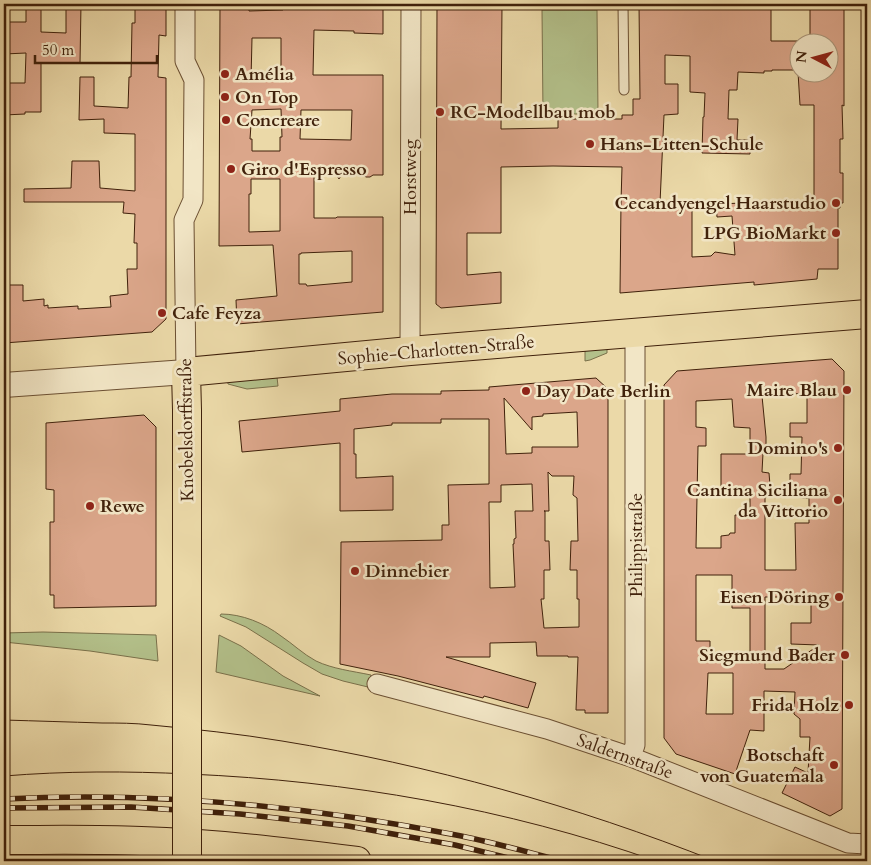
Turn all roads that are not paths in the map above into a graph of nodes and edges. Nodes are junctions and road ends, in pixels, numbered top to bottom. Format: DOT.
graph roads {
  1 [pos="185,4"];
  2 [pos="411,4"];
  3 [pos="623,4"];
  4 [pos="624,90"];
  5 [pos="867,314"];
  6 [pos="635,334"];
  7 [pos="410,351"];
  8 [pos="186,372"];
  9 [pos="4,385"];
  10 [pos="377,684"];
  11 [pos="631,756"];
  12 [pos="4,840"];
  13 [pos="867,844"];
  14 [pos="4,852"];
  15 [pos="187,861"];
  16 [pos="230,861"];
  17 [pos="356,861"];
  1 -- 8 [label="street, Knobelsdorffstraße"];
  2 -- 7 [label="street, Horstweg"];
  3 -- 4 [label="lane"];
  5 -- 6 [label="main road, Sophie-Charlotten-Straße"];
  6 -- 7 [label="main road, Sophie-Charlotten-Straße"];
  6 -- 11 [label="street, Philippistraße"];
  7 -- 8 [label="main road, Sophie-Charlotten-Straße"];
  8 -- 9 [label="street, Sophie-Charlotten-Straße"];
  8 -- 15 [label="main road, Knobelsdorffstraße, bridge"];
  10 -- 11 [label="street, Saldernstraße"];
  11 -- 13 [label="street, Saldernstraße"];
  12 -- 17 [label="main road"];
  14 -- 16 [label="main road"];
}
